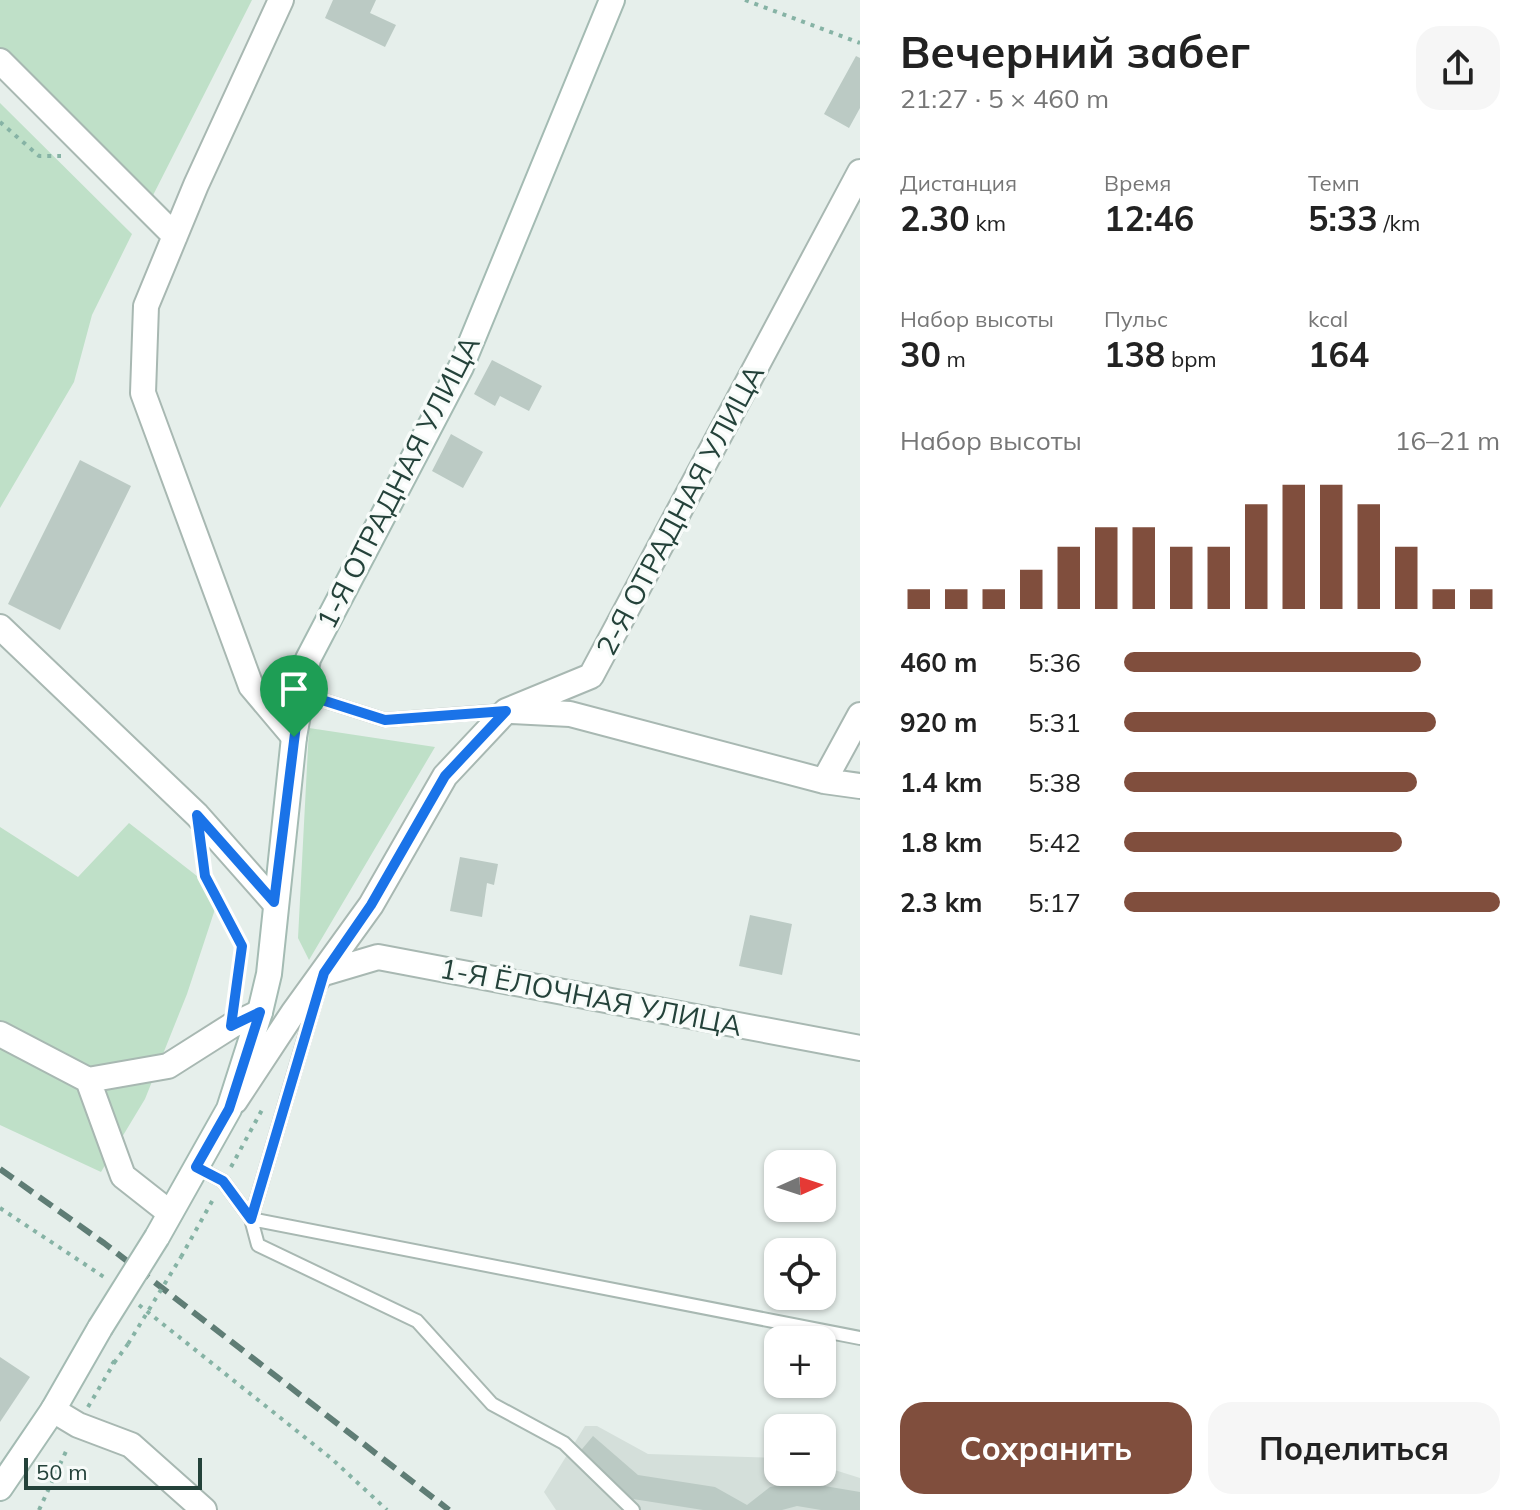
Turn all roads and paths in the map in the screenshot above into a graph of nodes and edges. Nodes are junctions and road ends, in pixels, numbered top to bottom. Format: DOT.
graph roads {
  1 [pos="281,0"];
  2 [pos="612,0"];
  3 [pos="745,0"];
  4 [pos="860,43"];
  5 [pos="0,61"];
  6 [pos="0,122"];
  7 [pos="96,157"];
  8 [pos="860,172"];
  9 [pos="175,236"];
  10 [pos="0,627"];
  11 [pos="300,693"];
  12 [pos="506,711"];
  13 [pos="860,715"];
  14 [pos="294,737"];
  15 [pos="824,781"];
  16 [pos="860,786"];
  17 [pos="197,815"];
  18 [pos="274,902"];
  19 [pos="324,973"];
  20 [pos="260,1012"];
  21 [pos="231,1026"];
  22 [pos="0,1034"];
  23 [pos="860,1048"];
  24 [pos="88,1080"];
  25 [pos="269,1097"];
  26 [pos="229,1109"];
  27 [pos="196,1167"];
  28 [pos="223,1181"];
  29 [pos="0,1208"];
  30 [pos="170,1213"];
  31 [pos="251,1219"];
  32 [pos="105,1278"];
  33 [pos="129,1297"];
  34 [pos="860,1338"];
  35 [pos="114,1363"];
  36 [pos="53,1410"];
  37 [pos="78,1425"];
  38 [pos="0,1488"];
  39 [pos="39,1510"];
  40 [pos="204,1510"];
  41 [pos="387,1510"];
  42 [pos="633,1510"];
  1 -- 9 [label="street"];
  2 -- 11 [label="street, 1-Я ОТРАДНАЯ УЛИЦА"];
  3 -- 4 [label="path"];
  5 -- 7 [label="street"];
  6 -- 7 [label="path"];
  7 -- 9 [label="street"];
  8 -- 12 [label="street, 2-Я ОТРАДНАЯ УЛИЦА"];
  9 -- 14 [label="street"];
  10 -- 17 [label="street"];
  11 -- 12 [label="lane"];
  11 -- 14 [label="street, 1-Я ОТРАДНАЯ УЛИЦА"];
  12 -- 15 [label="street"];
  12 -- 19 [label="street, 2-Я ОТРАДНАЯ УЛИЦА"];
  13 -- 15 [label="street"];
  14 -- 18 [label="street, 1-Я ОТРАДНАЯ УЛИЦА"];
  15 -- 16 [label="street"];
  17 -- 18 [label="street"];
  17 -- 21 [label="path"];
  18 -- 20 [label="street, 1-Я ОТРАДНАЯ УЛИЦА"];
  19 -- 23 [label="street, 1-Я ЁЛОЧНАЯ УЛИЦА"];
  19 -- 26 [label="street, 2-Я ОТРАДНАЯ УЛИЦА"];
  19 -- 31 [label="lane"];
  20 -- 21 [label="street"];
  20 -- 26 [label="street, 1-Я ОТРАДНАЯ УЛИЦА"];
  21 -- 24 [label="street"];
  22 -- 24 [label="street"];
  24 -- 30 [label="street"];
  25 -- 28 [label="path"];
  26 -- 27 [label="street, 1-Я ОТРАДНАЯ УЛИЦА"];
  27 -- 28 [label="lane"];
  27 -- 30 [label="street, 1-Я ОТРАДНАЯ УЛИЦА"];
  28 -- 31 [label="lane"];
  28 -- 35 [label="path, bridge"];
  29 -- 32 [label="path"];
  30 -- 36 [label="street, 1-Я ОТРАДНАЯ УЛИЦА, bridge"];
  31 -- 34 [label="lane"];
  31 -- 42 [label="lane"];
  33 -- 41 [label="path"];
  36 -- 37 [label="street"];
  36 -- 38 [label="street, 1-Я ОТРАДНАЯ УЛИЦА"];
  37 -- 39 [label="path"];
  37 -- 40 [label="street"];
}
